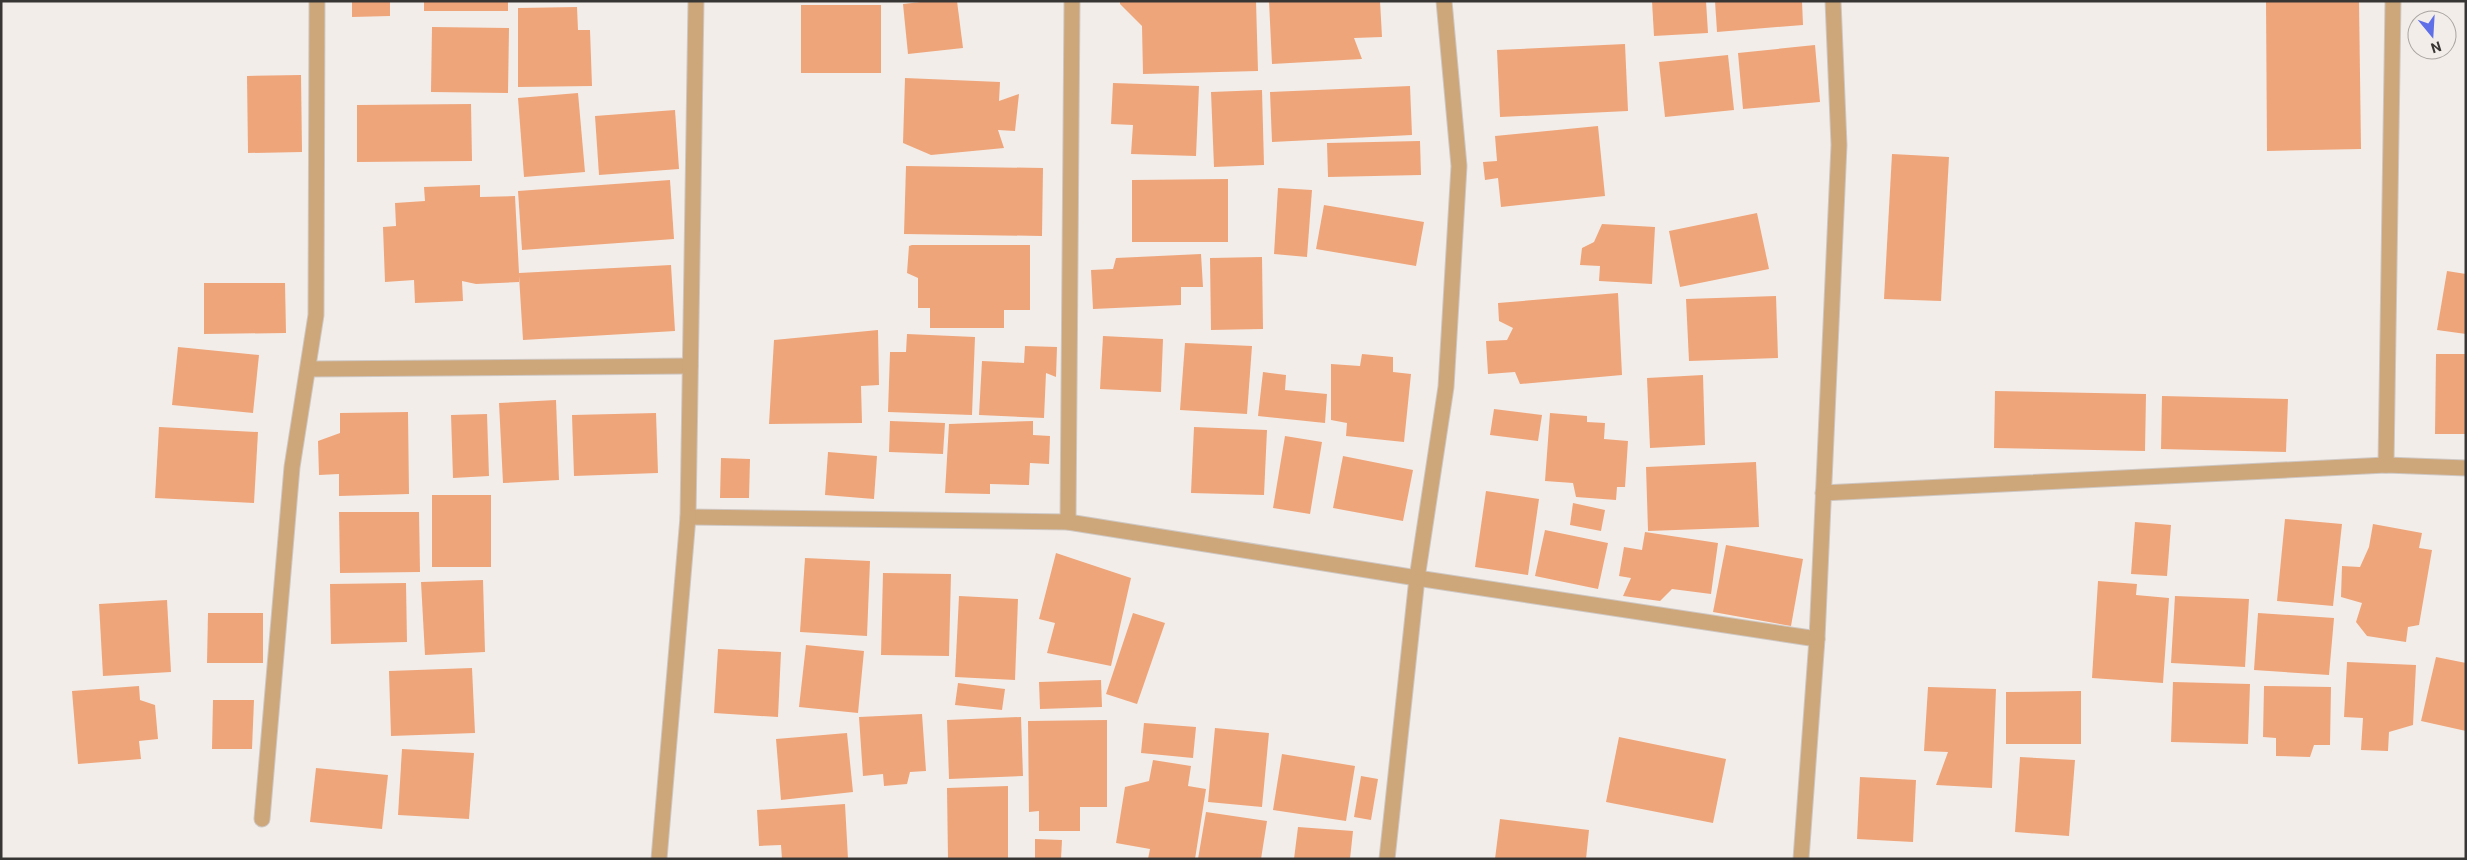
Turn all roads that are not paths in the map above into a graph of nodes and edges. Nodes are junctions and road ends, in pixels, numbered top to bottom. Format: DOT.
graph roads {
  1 [pos="317,1"];
  2 [pos="696,1"];
  3 [pos="1072,1"];
  4 [pos="1444,1"];
  5 [pos="1833,1"];
  6 [pos="2393,1"];
  7 [pos="690,366"];
  8 [pos="308,369"];
  9 [pos="2386,465"];
  10 [pos="2466,468"];
  11 [pos="1824,492"];
  12 [pos="688,517"];
  13 [pos="1068,522"];
  14 [pos="1417,578"];
  15 [pos="1817,639"];
  16 [pos="262,818"];
  17 [pos="659,859"];
  18 [pos="1387,859"];
  19 [pos="1801,859"];
  1 -- 8 [label="street"];
  2 -- 7 [label="street"];
  3 -- 13 [label="street"];
  4 -- 14 [label="street"];
  5 -- 11 [label="street"];
  6 -- 9 [label="street"];
  7 -- 8 [label="street"];
  7 -- 12 [label="street"];
  8 -- 16 [label="street"];
  9 -- 10 [label="street"];
  9 -- 11 [label="street"];
  11 -- 15 [label="street"];
  12 -- 13 [label="street"];
  12 -- 17 [label="street"];
  13 -- 14 [label="street"];
  14 -- 15 [label="street"];
  14 -- 18 [label="street"];
  15 -- 19 [label="street"];
}
